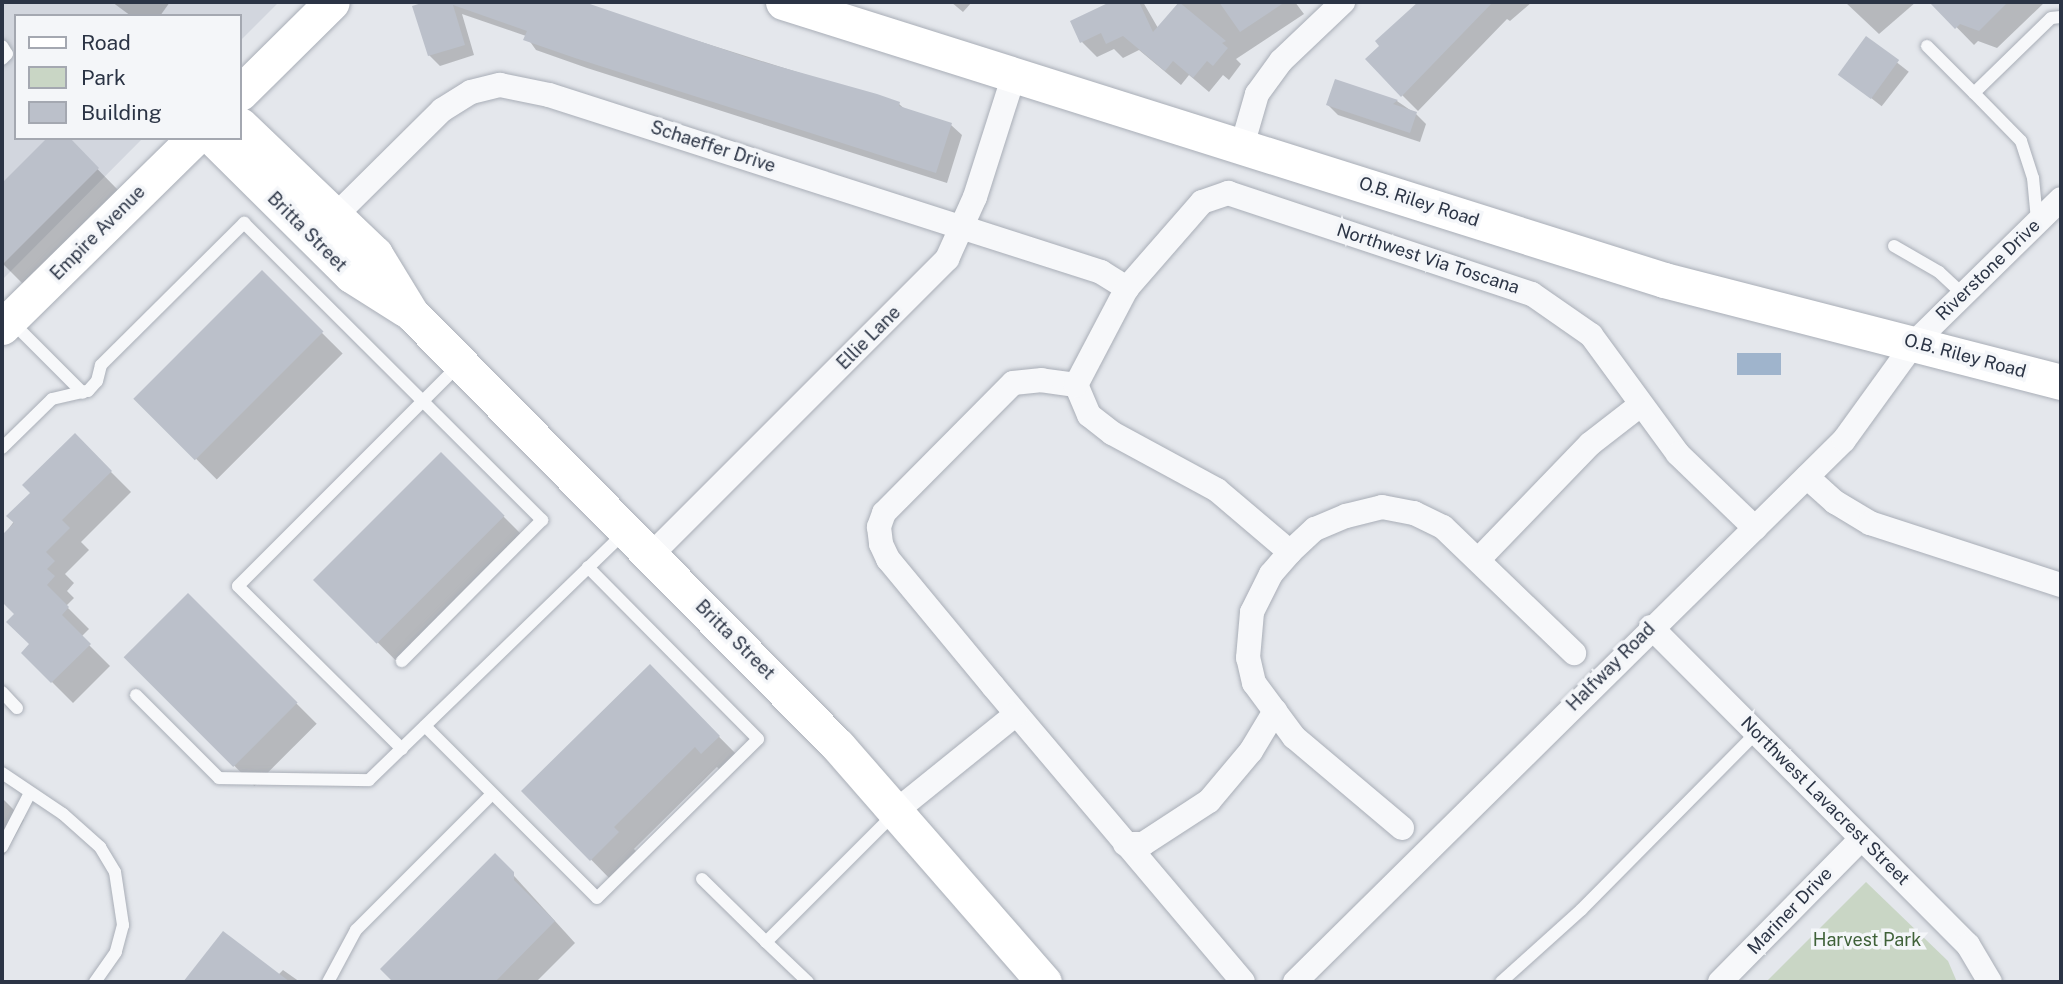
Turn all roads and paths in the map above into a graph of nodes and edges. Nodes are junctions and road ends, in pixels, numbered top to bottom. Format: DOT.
graph roads {
  1 [pos="332,2"];
  2 [pos="783,2"];
  3 [pos="1341,2"];
  4 [pos="2061,17"];
  5 [pos="2,46"];
  6 [pos="1927,46"];
  7 [pos="2,59"];
  8 [pos="1014,75"];
  9 [pos="242,91"];
  10 [pos="1975,93"];
  11 [pos="242,127"];
  12 [pos="192,140"];
  13 [pos="215,140"];
  14 [pos="1242,146"];
  15 [pos="2061,199"];
  16 [pos="334,217"];
  17 [pos="2037,222"];
  18 [pos="961,227"];
  19 [pos="1894,246"];
  20 [pos="1127,288"];
  21 [pos="1963,294"];
  22 [pos="411,313"];
  23 [pos="6,323"];
  24 [pos="1915,342"];
  25 [pos="461,364"];
  26 [pos="2061,382"];
  27 [pos="1076,385"];
  28 [pos="83,393"];
  29 [pos="423,401"];
  30 [pos="1639,406"];
  31 [pos="2,448"];
  32 [pos="1807,477"];
  33 [pos="1755,528"];
  34 [pos="626,530"];
  35 [pos="1290,552"];
  36 [pos="651,555"];
  37 [pos="1479,559"];
  38 [pos="588,567"];
  39 [pos="2061,585"];
  40 [pos="1651,627"];
  41 [pos="1574,653"];
  42 [pos="402,661"];
  43 [pos="2,692"];
  44 [pos="136,695"];
  45 [pos="17,708"];
  46 [pos="1275,711"];
  47 [pos="1016,714"];
  48 [pos="425,726"];
  49 [pos="1757,732"];
  50 [pos="402,749"];
  51 [pos="2,773"];
  52 [pos="30,793"];
  53 [pos="492,794"];
  54 [pos="896,811"];
  55 [pos="1402,828"];
  56 [pos="1861,839"];
  57 [pos="1125,844"];
  58 [pos="2,847"];
  59 [pos="702,879"];
  60 [pos="766,942"];
  61 [pos="95,982"];
  62 [pos="328,982"];
  63 [pos="808,982"];
  64 [pos="1044,982"];
  65 [pos="1243,982"];
  66 [pos="1295,982"];
  67 [pos="1501,982"];
  68 [pos="1720,982"];
  69 [pos="1990,982"];
  1 -- 9 [label="street"];
  2 -- 8 [label="street, O.B. Riley Road"];
  3 -- 14 [label="street"];
  4 -- 10 [label="lane"];
  5 -- 7 [label="lane"];
  6 -- 10 [label="lane"];
  8 -- 14 [label="street, O.B. Riley Road"];
  8 -- 18 [label="street, Ellie Lane"];
  10 -- 17 [label="lane"];
  11 -- 16 [label="street, Britta Street"];
  12 -- 23 [label="street, Empire Avenue"];
  13 -- 22 [label="street, Britta Street"];
  14 -- 24 [label="street, O.B. Riley Road"];
  15 -- 17 [label="street, Riverstone Drive"];
  16 -- 18 [label="street, Schaeffer Drive"];
  16 -- 22 [label="street, Britta Street"];
  17 -- 21 [label="street, Riverstone Drive"];
  18 -- 20 [label="street, Schaeffer Drive"];
  18 -- 36 [label="street, Ellie Lane"];
  19 -- 21 [label="lane"];
  20 -- 27 [label="street, Northwest Via Toscana"];
  20 -- 30 [label="street, Northwest Via Toscana"];
  21 -- 24 [label="street, Riverstone Drive"];
  22 -- 25 [label="street, Britta Street"];
  23 -- 28 [label="lane"];
  24 -- 26 [label="street, O.B. Riley Road"];
  24 -- 32 [label="street, Halfway Road"];
  25 -- 29 [label="lane"];
  25 -- 34 [label="street, Britta Street"];
  27 -- 35 [label="street"];
  27 -- 47 [label="street"];
  28 -- 29 [label="lane"];
  28 -- 31 [label="lane"];
  29 -- 42 [label="lane"];
  29 -- 50 [label="lane"];
  30 -- 33 [label="street, Northwest Via Toscana"];
  30 -- 37 [label="street"];
  32 -- 33 [label="street, Halfway Road"];
  32 -- 39 [label="street"];
  33 -- 40 [label="street, Halfway Road"];
  34 -- 36 [label="street, Britta Street"];
  34 -- 38 [label="lane"];
  35 -- 37 [label="street"];
  35 -- 46 [label="street"];
  36 -- 54 [label="street, Britta Street"];
  37 -- 41 [label="street"];
  38 -- 48 [label="lane"];
  38 -- 53 [label="lane"];
  40 -- 49 [label="street, Northwest Lavacrest Street"];
  40 -- 66 [label="street, Halfway Road"];
  43 -- 45 [label="lane"];
  44 -- 50 [label="lane"];
  46 -- 55 [label="street"];
  46 -- 57 [label="street"];
  47 -- 54 [label="street"];
  47 -- 57 [label="street"];
  48 -- 50 [label="lane"];
  48 -- 53 [label="lane"];
  49 -- 56 [label="street, Northwest Lavacrest Street"];
  49 -- 67 [label="lane"];
  51 -- 52 [label="lane"];
  52 -- 58 [label="lane"];
  52 -- 61 [label="lane"];
  53 -- 62 [label="lane"];
  54 -- 60 [label="lane"];
  54 -- 64 [label="street, Britta Street"];
  56 -- 68 [label="street, Mariner Drive"];
  56 -- 69 [label="street, Northwest Lavacrest Street"];
  57 -- 65 [label="street"];
  59 -- 60 [label="lane"];
  60 -- 63 [label="lane"];
}
